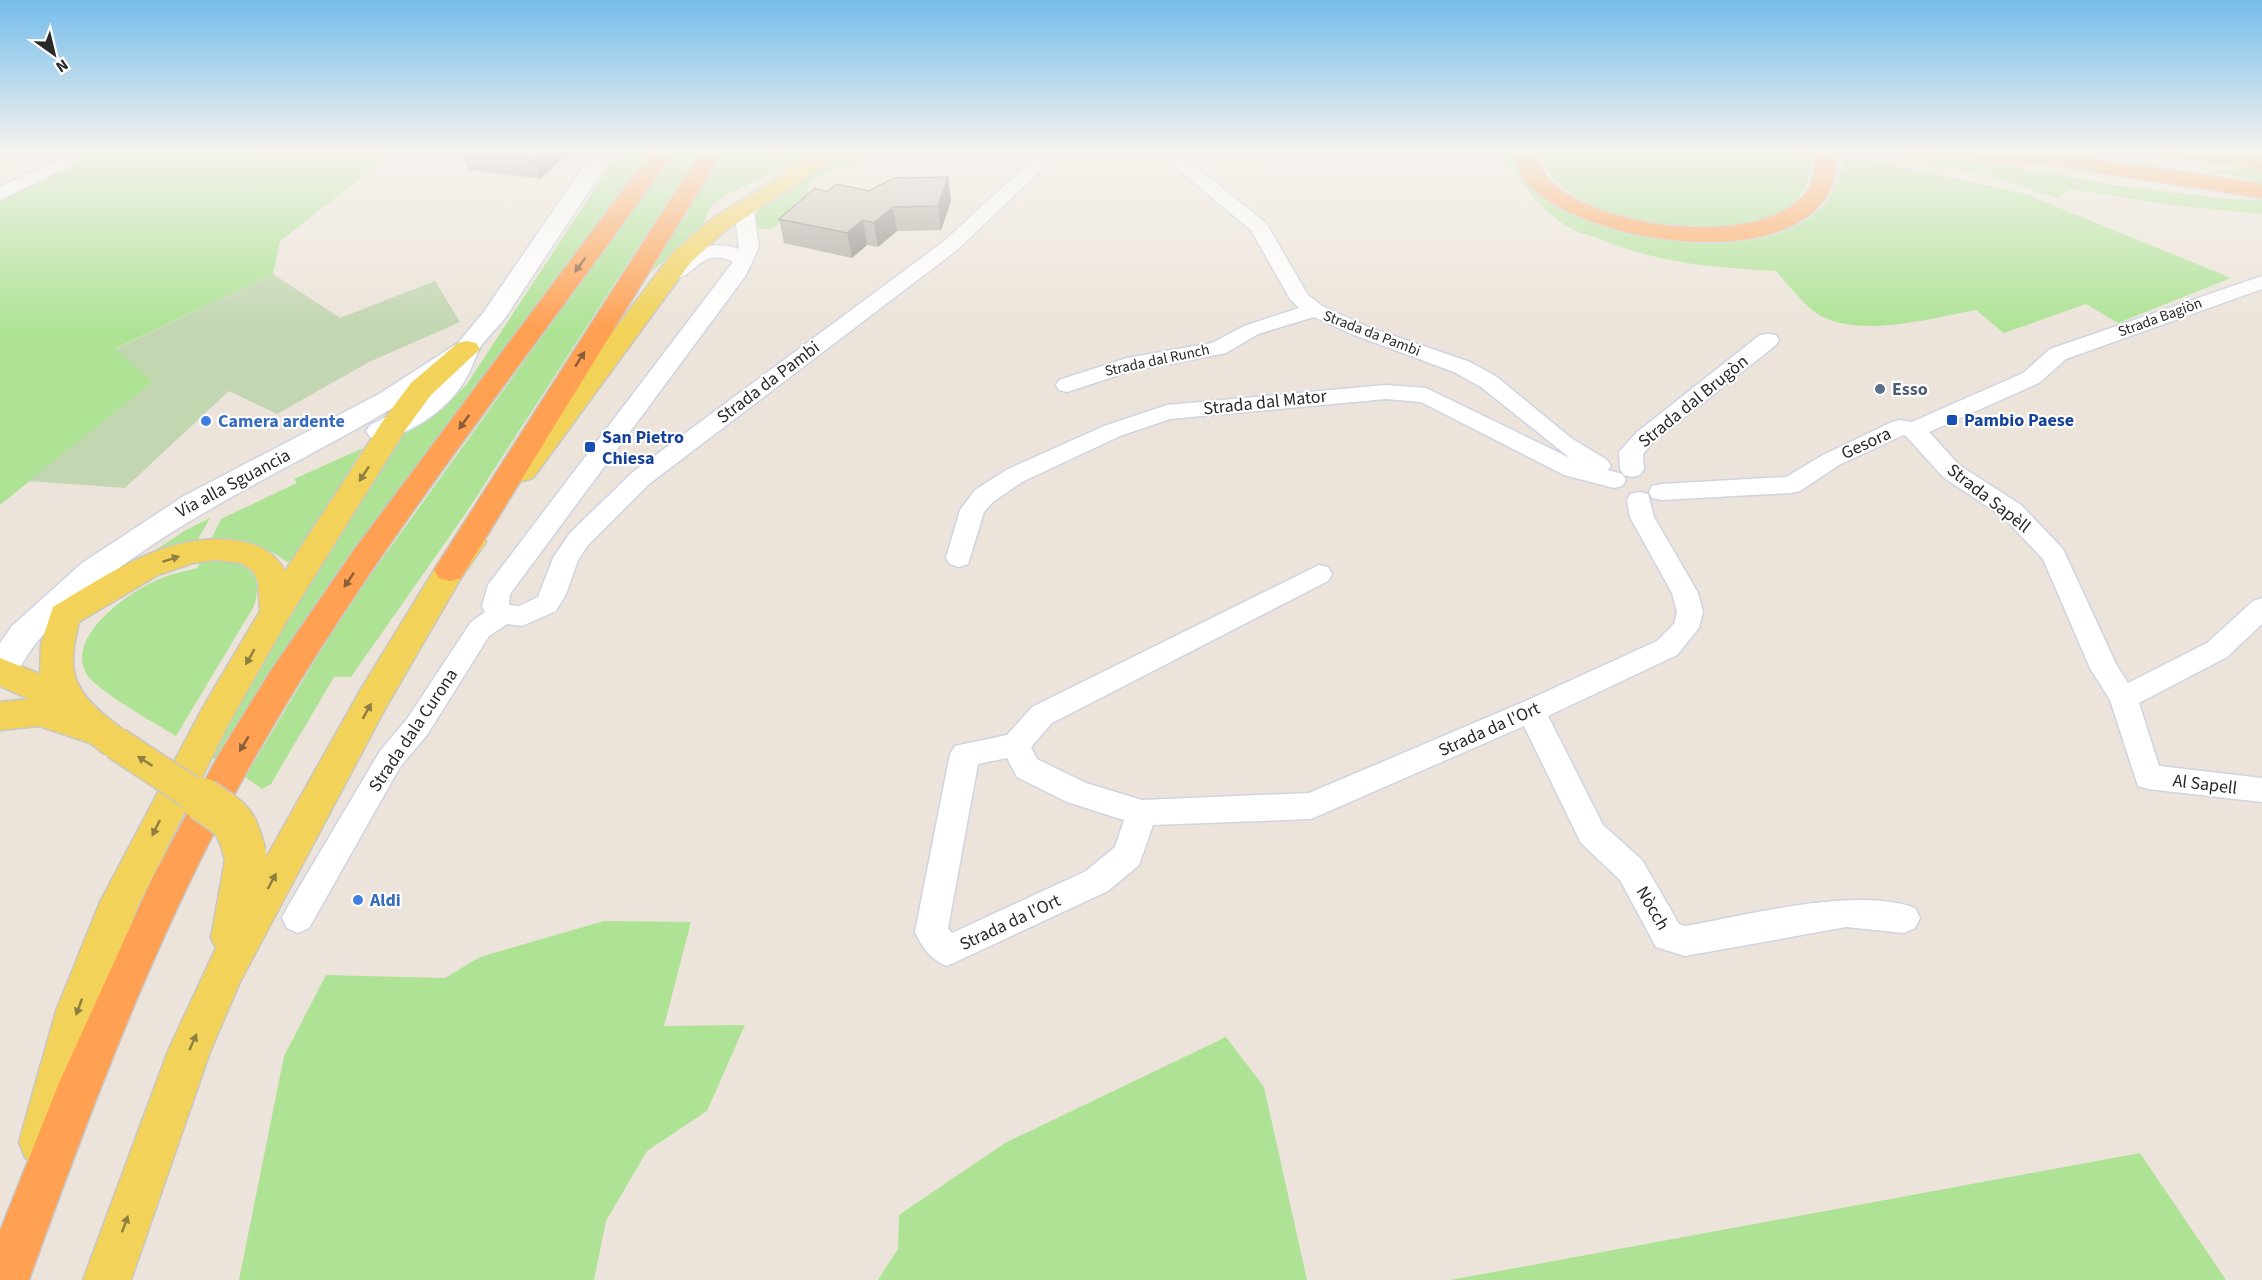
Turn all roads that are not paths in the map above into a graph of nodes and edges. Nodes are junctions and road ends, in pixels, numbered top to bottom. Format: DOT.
graph roads {
  1 [pos="564,210"];
  2 [pos="620,210"];
  3 [pos="676,210"];
  4 [pos="718,210"];
  5 [pos="740,210"];
  6 [pos="747,210"];
  7 [pos="986,210"];
  8 [pos="1238,210"];
  9 [pos="1585,210"];
  10 [pos="1801,210"];
  11 [pos="718,225"];
  12 [pos="740,262"];
  13 [pos="662,282"];
  14 [pos="2262,282"];
  15 [pos="1315,310"];
  16 [pos="1768,340"];
  17 [pos="467,350"];
  18 [pos="2058,354"];
  19 [pos="1067,385"];
  20 [pos="396,424"];
  21 [pos="1914,430"];
  22 [pos="1621,475"];
  23 [pos="1650,496"];
  24 [pos="959,558"];
  25 [pos="450,570"];
  26 [pos="1319,574"];
  27 [pos="2262,608"];
  28 [pos="276,611"];
  29 [pos="502,614"];
  30 [pos="64,616"];
  31 [pos="1,668"];
  32 [pos="2123,699"];
  33 [pos="73,704"];
  34 [pos="1531,711"];
  35 [pos="0,716"];
  36 [pos="110,738"];
  37 [pos="1015,745"];
  38 [pos="2148,777"];
  39 [pos="2262,790"];
  40 [pos="1142,813"];
  41 [pos="298,918"];
  42 [pos="1904,918"];
  43 [pos="225,970"];
  44 [pos="4,1280"];
  45 [pos="107,1280"];
  1 -- 17 [label="street, Via alla Sguancia"];
  2 -- 44 [label="highway, one-way"];
  25 -- 3 [label="highway, one-way"];
  4 -- 11 [label="main road"];
  5 -- 11 [label="main road"];
  6 -- 12 [label="street"];
  7 -- 29 [label="street, Strada da Pambi"];
  8 -- 15 [label="street, Strada da Pambi"];
  9 -- 10 [label="highway"];
  11 -- 12 [label="street"];
  11 -- 13 [label="main road"];
  12 -- 13 [label="street"];
  12 -- 29 [label="street"];
  13 -- 25 [label="main road"];
  14 -- 18 [label="street, Strada Bagiòn"];
  15 -- 19 [label="street, Strada dal Runch"];
  15 -- 22 [label="street, Strada da Pambi"];
  16 -- 22 [label="street, Strada dal Brugòn"];
  17 -- 20 [label="street"];
  17 -- 31 [label="street, Via alla Sguancia"];
  18 -- 21 [label="street, Gesora"];
  20 -- 28 [label="main road, one-way"];
  20 -- 30 [label="street"];
  21 -- 23 [label="street, Gesora"];
  21 -- 32 [label="street, Strada Sapèll"];
  22 -- 23 [label="street, Strada da Pambi"];
  22 -- 24 [label="street, Strada dal Mator"];
  23 -- 34 [label="street, Strada da l'Ort"];
  43 -- 25 [label="main road, one-way"];
  26 -- 37 [label="street"];
  27 -- 32 [label="street"];
  30 -- 28 [label="main road, one-way"];
  28 -- 44 [label="main road, one-way"];
  29 -- 41 [label="street, Strada dala Curona"];
  30 -- 31 [label="street"];
  30 -- 33 [label="main road"];
  31 -- 33 [label="main road"];
  32 -- 38 [label="street, Strada Sapèll"];
  33 -- 36 [label="main road"];
  34 -- 40 [label="street, Strada da l'Ort"];
  34 -- 42 [label="street, Nòcch"];
  35 -- 36 [label="main road"];
  43 -- 36 [label="main road, one-way, bridge"];
  37 -- 40 [label="street, Strada da l'Ort"];
  37 -- 40 [label="street, Strada da l'Ort"];
  38 -- 39 [label="street, Al Sapell"];
  45 -- 43 [label="main road, one-way"];
}
